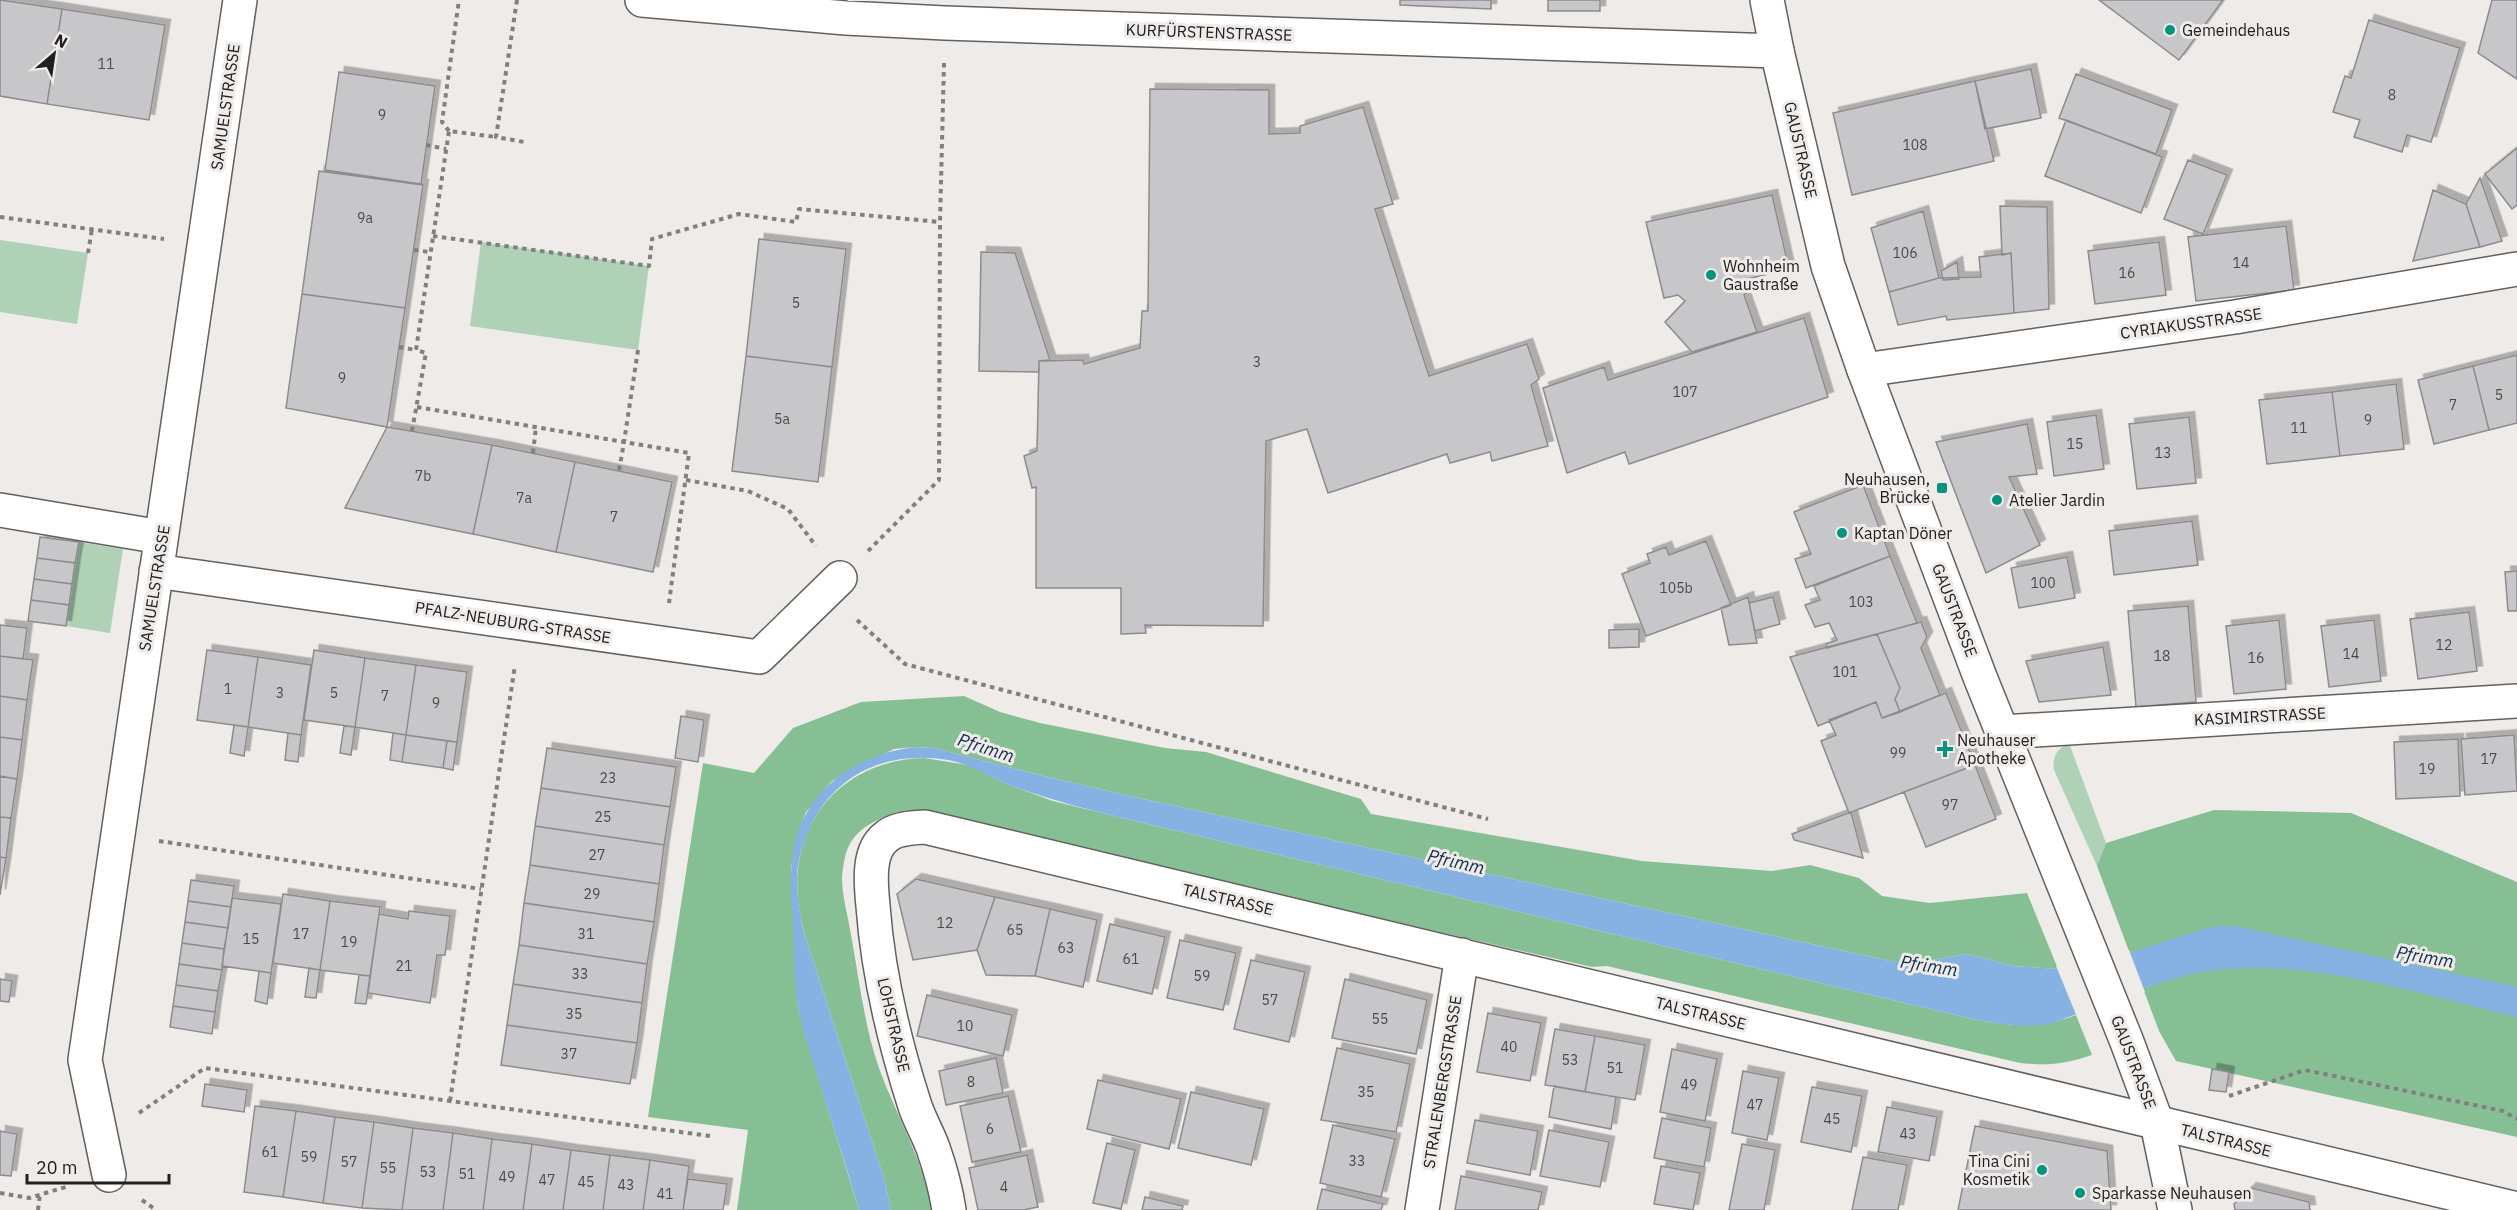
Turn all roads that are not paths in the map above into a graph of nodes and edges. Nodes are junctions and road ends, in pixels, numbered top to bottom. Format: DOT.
graph roads {
  1 [pos="240,0"];
  2 [pos="642,0"];
  3 [pos="1767,0"];
  4 [pos="1777,51"];
  5 [pos="2517,269"];
  6 [pos="1864,370"];
  7 [pos="0,510"];
  8 [pos="161,537"];
  9 [pos="156,571"];
  10 [pos="833,584"];
  11 [pos="2517,701"];
  12 [pos="2002,732"];
  13 [pos="885,837"];
  14 [pos="1462,955"];
  15 [pos="2157,1123"];
  16 [pos="109,1175"];
  17 [pos="2517,1209"];
  18 [pos="949,1210"];
  19 [pos="1422,1210"];
  20 [pos="2175,1210"];
  1 -- 8 [label="street, SAMUELSTRASSE"];
  2 -- 4 [label="street, KURFÜRSTENSTRASSE"];
  3 -- 4 [label="street, GAUSTRASSE"];
  4 -- 6 [label="street, GAUSTRASSE"];
  5 -- 6 [label="street, CYRIAKUSSTRASSE"];
  6 -- 12 [label="street, GAUSTRASSE"];
  7 -- 8 [label="street"];
  8 -- 9 [label="street, SAMUELSTRASSE"];
  9 -- 10 [label="street, PFALZ-NEUBURG-STRASSE"];
  9 -- 16 [label="street, SAMUELSTRASSE"];
  11 -- 12 [label="street, KASIMIRSTRASSE"];
  12 -- 15 [label="street, GAUSTRASSE"];
  13 -- 14 [label="street, TALSTRASSE"];
  13 -- 18 [label="street, LOHSTRASSE"];
  14 -- 15 [label="street, TALSTRASSE"];
  14 -- 19 [label="street, STRALENBERGSTRASSE"];
  15 -- 17 [label="street, TALSTRASSE"];
  15 -- 20 [label="street, GAUSTRASSE"];
}
